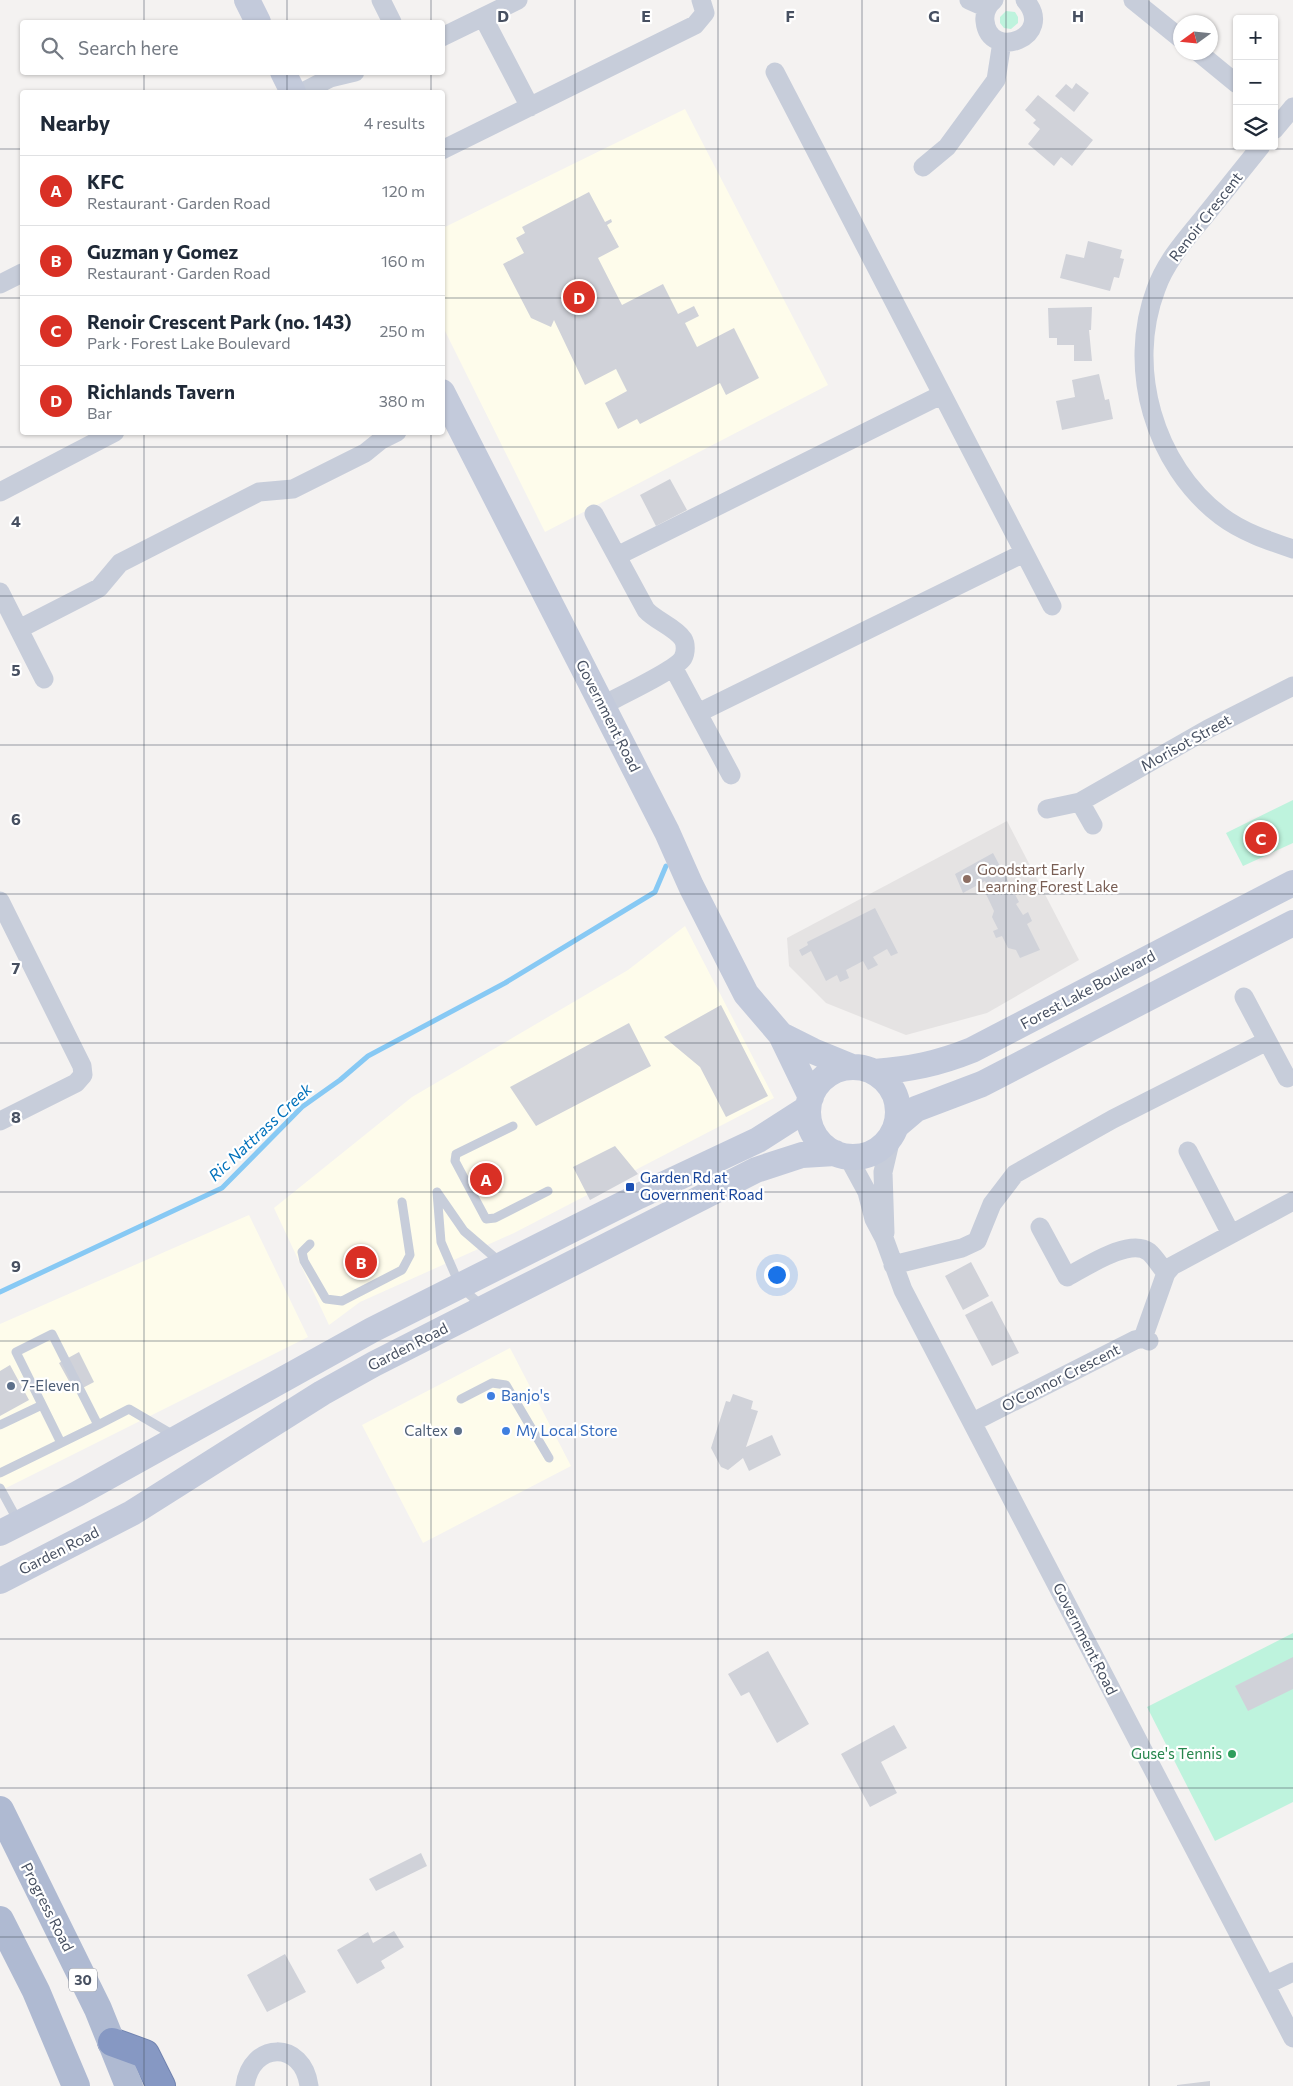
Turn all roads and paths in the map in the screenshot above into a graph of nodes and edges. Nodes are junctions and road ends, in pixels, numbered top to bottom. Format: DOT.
graph roads {
  1 [pos="247,0"];
  2 [pos="381,0"];
  3 [pos="518,0"];
  4 [pos="701,0"];
  5 [pos="969,0"];
  6 [pos="1133,0"];
  7 [pos="1033,2"];
  8 [pos="991,4"];
  9 [pos="483,17"];
  10 [pos="257,20"];
  11 [pos="391,20"];
  12 [pos="1173,32"];
  13 [pos="445,36"];
  14 [pos="1002,42"];
  15 [pos="1208,60"];
  16 [pos="775,72"];
  17 [pos="284,75"];
  18 [pos="342,75"];
  19 [pos="1233,81"];
  20 [pos="292,90"];
  21 [pos="307,90"];
  22 [pos="530,107"];
  23 [pos="445,149"];
  24 [pos="1258,150"];
  25 [pos="923,167"];
  26 [pos="20,274"];
  27 [pos="0,284"];
  28 [pos="941,395"];
  29 [pos="445,403"];
  30 [pos="109,435"];
  31 [pos="391,435"];
  32 [pos="0,492"];
  33 [pos="594,514"];
  34 [pos="1293,549"];
  35 [pos="1024,552"];
  36 [pos="617,556"];
  37 [pos="0,592"];
  38 [pos="1052,606"];
  39 [pos="19,629"];
  40 [pos="673,667"];
  41 [pos="44,679"];
  42 [pos="1293,686"];
  43 [pos="603,705"];
  44 [pos="698,713"];
  45 [pos="731,775"];
  46 [pos="1080,802"];
  47 [pos="1047,809"];
  48 [pos="1093,826"];
  49 [pos="1293,883"];
  50 [pos="0,901"];
  51 [pos="1293,923"];
  52 [pos="1244,997"];
  53 [pos="781,1035"];
  54 [pos="1267,1041"];
  55 [pos="863,1069"];
  56 [pos="1287,1078"];
  57 [pos="810,1102"];
  58 [pos="0,1121"];
  59 [pos="513,1126"];
  60 [pos="893,1132"];
  61 [pos="1188,1151"];
  62 [pos="841,1155"];
  63 [pos="548,1191"];
  64 [pos="1293,1201"];
  65 [pos="402,1202"];
  66 [pos="1040,1227"];
  67 [pos="1231,1234"];
  68 [pos="884,1238"];
  69 [pos="310,1244"];
  70 [pos="503,1264"];
  71 [pos="893,1265"];
  72 [pos="1166,1273"];
  73 [pos="460,1286"];
  74 [pos="484,1308"];
  75 [pos="461,1399"];
  76 [pos="42,1405"];
  77 [pos="973,1422"];
  78 [pos="0,1425"];
  79 [pos="98,1425"];
  80 [pos="178,1438"];
  81 [pos="61,1443"];
  82 [pos="549,1458"];
  83 [pos="0,1473"];
  84 [pos="0,1488"];
  85 [pos="10,1528"];
  86 [pos="0,1581"];
  87 [pos="0,1810"];
  88 [pos="0,1920"];
  89 [pos="1293,1972"];
  90 [pos="1266,1985"];
  91 [pos="1293,2038"];
  92 [pos="112,2042"];
  93 [pos="76,2086"];
  94 [pos="129,2086"];
  95 [pos="161,2086"];
  96 [pos="245,2086"];
  97 [pos="309,2086"];
  1 -- 10 [label="main road"];
  2 -- 11 [label="street"];
  3 -- 9 [label="street"];
  4 -- 22 [label="street"];
  5 -- 8 [label="street"];
  6 -- 12 [label="street"];
  7 -- 14 [label="street"];
  8 -- 14 [label="street"];
  9 -- 13 [label="street"];
  9 -- 22 [label="street"];
  14 -- 25 [label="street"];
  15 -- 19 [label="street"];
  16 -- 28 [label="street"];
  17 -- 20 [label="main road"];
  18 -- 21 [label="street"];
  22 -- 23 [label="street"];
  24 -- 34 [label="street, Renoir Crescent"];
  26 -- 27 [label="street"];
  28 -- 35 [label="street"];
  28 -- 36 [label="street"];
  29 -- 43 [label="main road, Government Road"];
  30 -- 32 [label="street"];
  31 -- 39 [label="street"];
  33 -- 36 [label="street"];
  35 -- 38 [label="street"];
  35 -- 44 [label="street"];
  36 -- 40 [label="street"];
  37 -- 39 [label="street"];
  39 -- 41 [label="street"];
  40 -- 43 [label="street"];
  40 -- 44 [label="street"];
  42 -- 46 [label="street, Morisot Street"];
  43 -- 53 [label="main road, Government Road"];
  44 -- 45 [label="street"];
  46 -- 47 [label="street, Morisot Street"];
  46 -- 48 [label="street"];
  49 -- 55 [label="main road, Forest Lake Boulevard"];
  50 -- 58 [label="street"];
  51 -- 60 [label="main road"];
  52 -- 54 [label="street"];
  53 -- 55 [label="main road, Government Road"];
  53 -- 57 [label="main road, Government Road"];
  54 -- 56 [label="street"];
  54 -- 71 [label="street"];
  55 -- 57 [label="main road"];
  55 -- 60 [label="main road"];
  57 -- 62 [label="main road"];
  57 -- 70 [label="main road, Garden Road"];
  59 -- 63 [label="lane"];
  60 -- 62 [label="main road"];
  60 -- 68 [label="street, Government Road"];
  61 -- 67 [label="street"];
  62 -- 68 [label="street, Government Road"];
  62 -- 74 [label="main road, Garden Road"];
  64 -- 67 [label="street"];
  65 -- 69 [label="lane"];
  66 -- 72 [label="street"];
  67 -- 72 [label="street"];
  68 -- 71 [label="street, Government Road"];
  70 -- 73 [label="main road, Garden Road"];
  70 -- 73 [label="lane"];
  71 -- 77 [label="street, Government Road"];
  72 -- 77 [label="street, O'Connor Crescent"];
  73 -- 74 [label="lane"];
  73 -- 80 [label="main road, Garden Road"];
  74 -- 86 [label="main road, Garden Road"];
  75 -- 82 [label="lane"];
  76 -- 78 [label="lane"];
  76 -- 79 [label="lane"];
  76 -- 81 [label="lane"];
  77 -- 90 [label="street, Government Road"];
  79 -- 80 [label="lane"];
  79 -- 81 [label="lane"];
  80 -- 85 [label="main road, Garden Road"];
  81 -- 83 [label="lane"];
  84 -- 85 [label="lane"];
  87 -- 92 [label="main road, Progress Road / 30"];
  88 -- 93 [label="main road"];
  89 -- 90 [label="street"];
  90 -- 91 [label="street, Government Road"];
  92 -- 94 [label="main road, Progress Road / 30"];
  92 -- 95 [label="highway"];
  96 -- 97 [label="street"];
}
